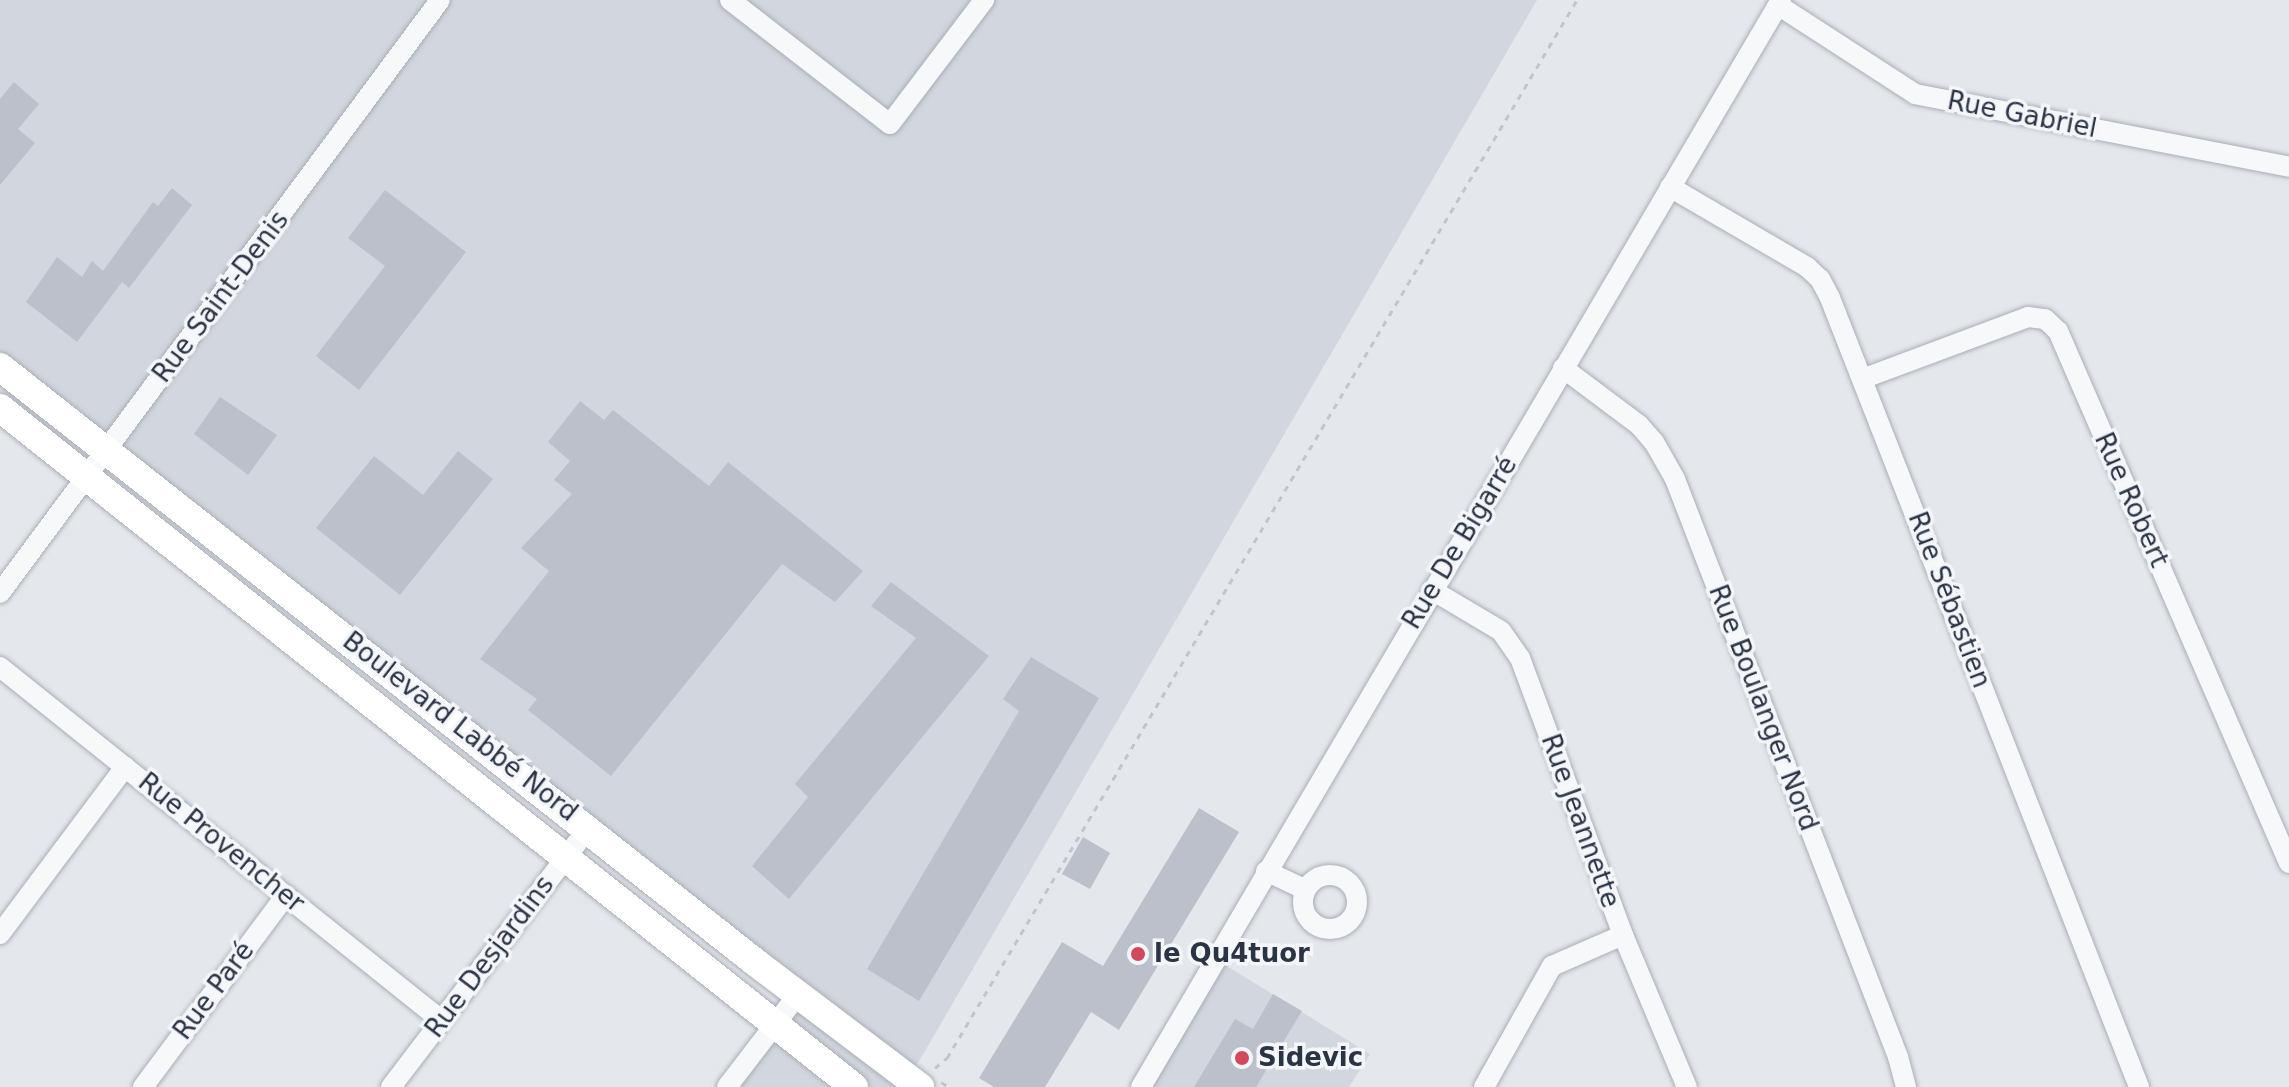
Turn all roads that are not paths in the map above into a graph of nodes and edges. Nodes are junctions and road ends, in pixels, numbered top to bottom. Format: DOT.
graph roads {
  1 [pos="440,0"];
  2 [pos="730,0"];
  3 [pos="984,0"];
  4 [pos="1779,2"];
  5 [pos="2289,167"];
  6 [pos="1670,187"];
  7 [pos="0,367"];
  8 [pos="1563,368"];
  9 [pos="1862,379"];
  10 [pos="0,408"];
  11 [pos="105,451"];
  12 [pos="86,477"];
  13 [pos="1432,590"];
  14 [pos="0,593"];
  15 [pos="0,667"];
  16 [pos="125,767"];
  17 [pos="589,827"];
  18 [pos="565,858"];
  19 [pos="2289,863"];
  20 [pos="1266,871"];
  21 [pos="1306,890"];
  22 [pos="286,895"];
  23 [pos="0,934"];
  24 [pos="1623,935"];
  25 [pos="799,993"];
  26 [pos="441,1020"];
  27 [pos="776,1022"];
  28 [pos="143,1087"];
  29 [pos="391,1087"];
  30 [pos="727,1087"];
  31 [pos="854,1087"];
  32 [pos="920,1087"];
  33 [pos="1141,1087"];
  34 [pos="1484,1087"];
  35 [pos="1687,1087"];
  36 [pos="1906,1087"];
  37 [pos="2139,1087"];
  1 -- 11 [label="street, Rue Saint-Denis"];
  2 -- 3 [label="street"];
  4 -- 5 [label="street, Rue Gabriel"];
  4 -- 6 [label="street, Rue De Bigarré"];
  6 -- 8 [label="street, Rue De Bigarré"];
  6 -- 9 [label="street, Rue Sébastien"];
  7 -- 11 [label="main road, Boulevard Labbé Nord"];
  8 -- 13 [label="street, Rue De Bigarré"];
  8 -- 36 [label="street, Rue Boulanger Nord"];
  9 -- 19 [label="street, Rue Robert"];
  9 -- 37 [label="street, Rue Sébastien"];
  10 -- 12 [label="main road, Boulevard Labbé Nord"];
  11 -- 12 [label="street, Rue Saint-Denis"];
  11 -- 17 [label="main road, Boulevard Labbé Nord"];
  12 -- 14 [label="street, Rue Saint-Denis"];
  12 -- 18 [label="main road, Boulevard Labbé Nord"];
  13 -- 20 [label="street, Rue De Bigarré"];
  13 -- 24 [label="street, Rue Jeannette"];
  15 -- 16 [label="street, Rue Provencher"];
  16 -- 22 [label="street, Rue Provencher"];
  16 -- 23 [label="street"];
  17 -- 18 [label="street, Rue Desjardins"];
  17 -- 25 [label="main road, Boulevard Labbé Nord"];
  18 -- 26 [label="street, Rue Desjardins"];
  18 -- 27 [label="main road, Boulevard Labbé Nord"];
  20 -- 21 [label="street"];
  20 -- 33 [label="street, Rue De Bigarré"];
  22 -- 26 [label="street, Rue Provencher"];
  22 -- 28 [label="street, Rue Paré"];
  24 -- 34 [label="street"];
  24 -- 35 [label="street, Rue Jeannette"];
  25 -- 27 [label="street"];
  25 -- 32 [label="main road, Boulevard Labbé Nord"];
  26 -- 29 [label="street, Rue Desjardins"];
  27 -- 30 [label="street"];
  27 -- 31 [label="main road, Boulevard Labbé Nord"];
}
